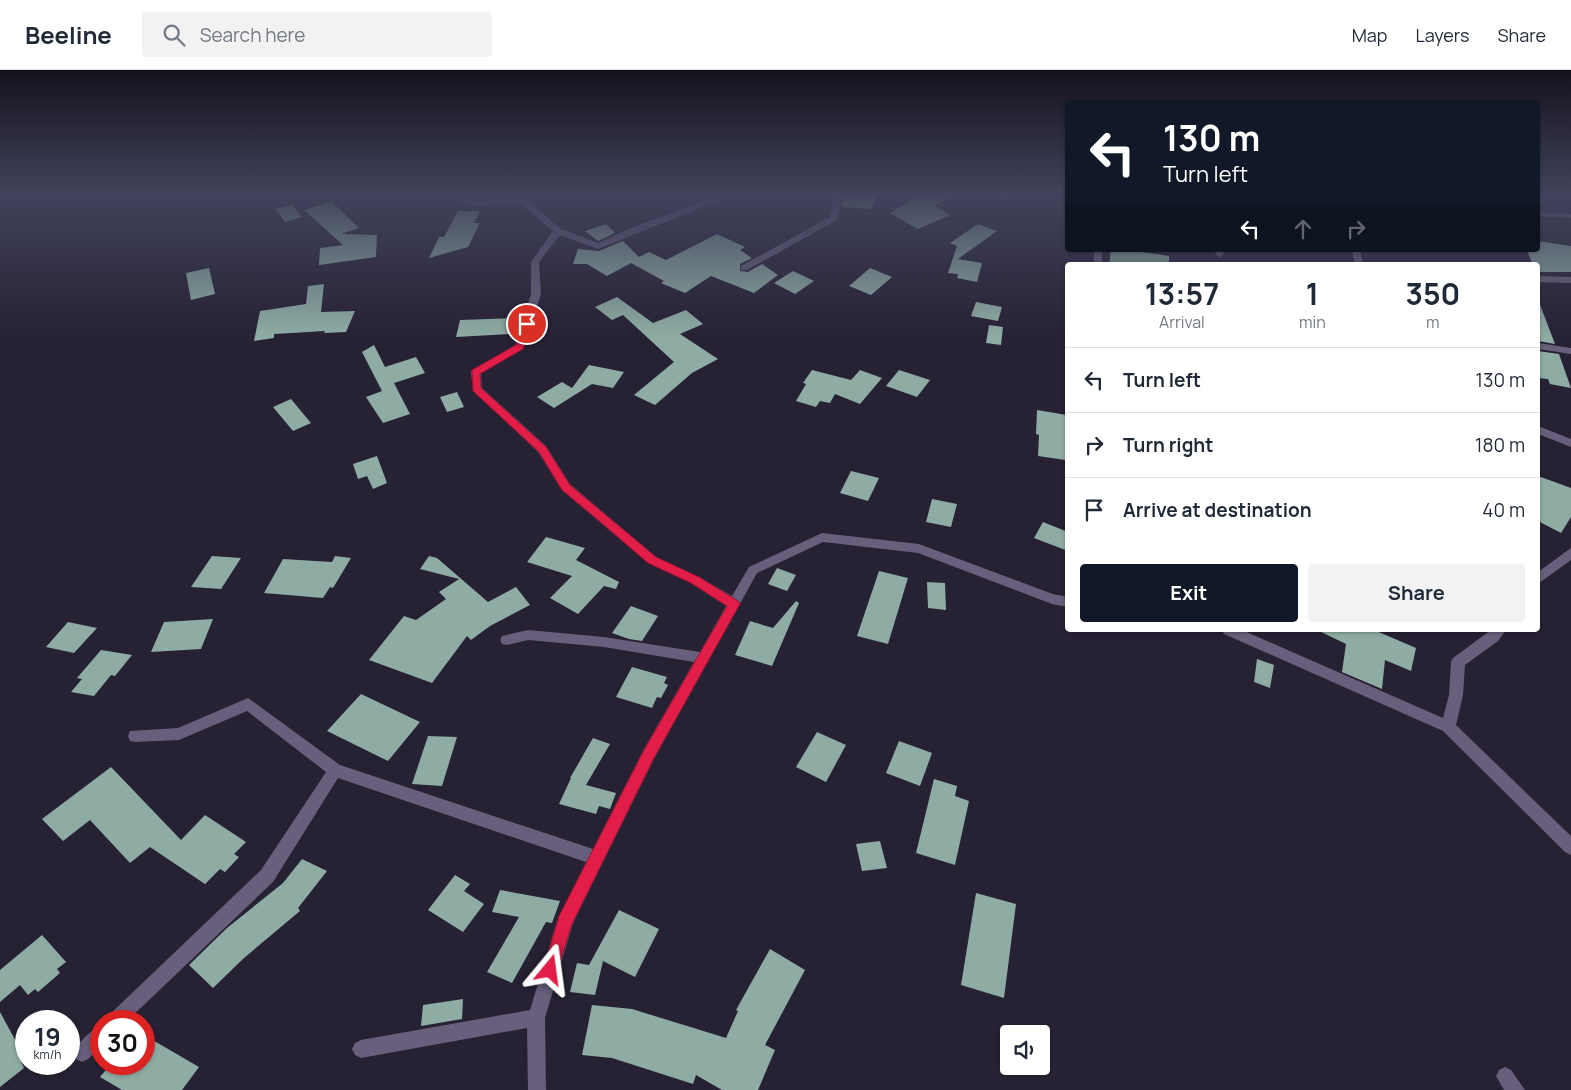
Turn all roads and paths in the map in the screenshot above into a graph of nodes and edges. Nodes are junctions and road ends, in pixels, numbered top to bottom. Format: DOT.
graph roads {
  1 [pos="550,242"];
  2 [pos="586,242"];
  3 [pos="608,242"];
  4 [pos="792,242"];
  5 [pos="744,268"];
  6 [pos="1540,279"];
  7 [pos="1571,280"];
  8 [pos="1540,346"];
  9 [pos="1571,351"];
  10 [pos="1540,431"];
  11 [pos="1571,443"];
  12 [pos="1571,553"];
  13 [pos="1540,576"];
  14 [pos="1065,601"];
  15 [pos="734,604"];
  16 [pos="1234,632"];
  17 [pos="1497,632"];
  18 [pos="507,640"];
  19 [pos="704,658"];
  20 [pos="1448,727"];
  21 [pos="135,736"];
  22 [pos="335,770"];
  23 [pos="1571,847"];
  24 [pos="597,858"];
  25 [pos="127,1010"];
  26 [pos="536,1018"];
  27 [pos="90,1045"];
  28 [pos="361,1050"];
  29 [pos="82,1053"];
  30 [pos="537,1090"];
  1 -- 15 [label="street"];
  2 -- 3 [label="street"];
  4 -- 5 [label="street"];
  6 -- 7 [label="street"];
  8 -- 9 [label="street"];
  10 -- 11 [label="street"];
  12 -- 13 [label="street"];
  14 -- 15 [label="street"];
  15 -- 19 [label="street"];
  16 -- 20 [label="street"];
  17 -- 20 [label="street"];
  18 -- 19 [label="street"];
  19 -- 24 [label="street"];
  20 -- 23 [label="street"];
  21 -- 22 [label="street"];
  22 -- 24 [label="street"];
  22 -- 25 [label="street"];
  24 -- 26 [label="street"];
  26 -- 28 [label="street"];
  26 -- 30 [label="street"];
  27 -- 29 [label="street"];
}
